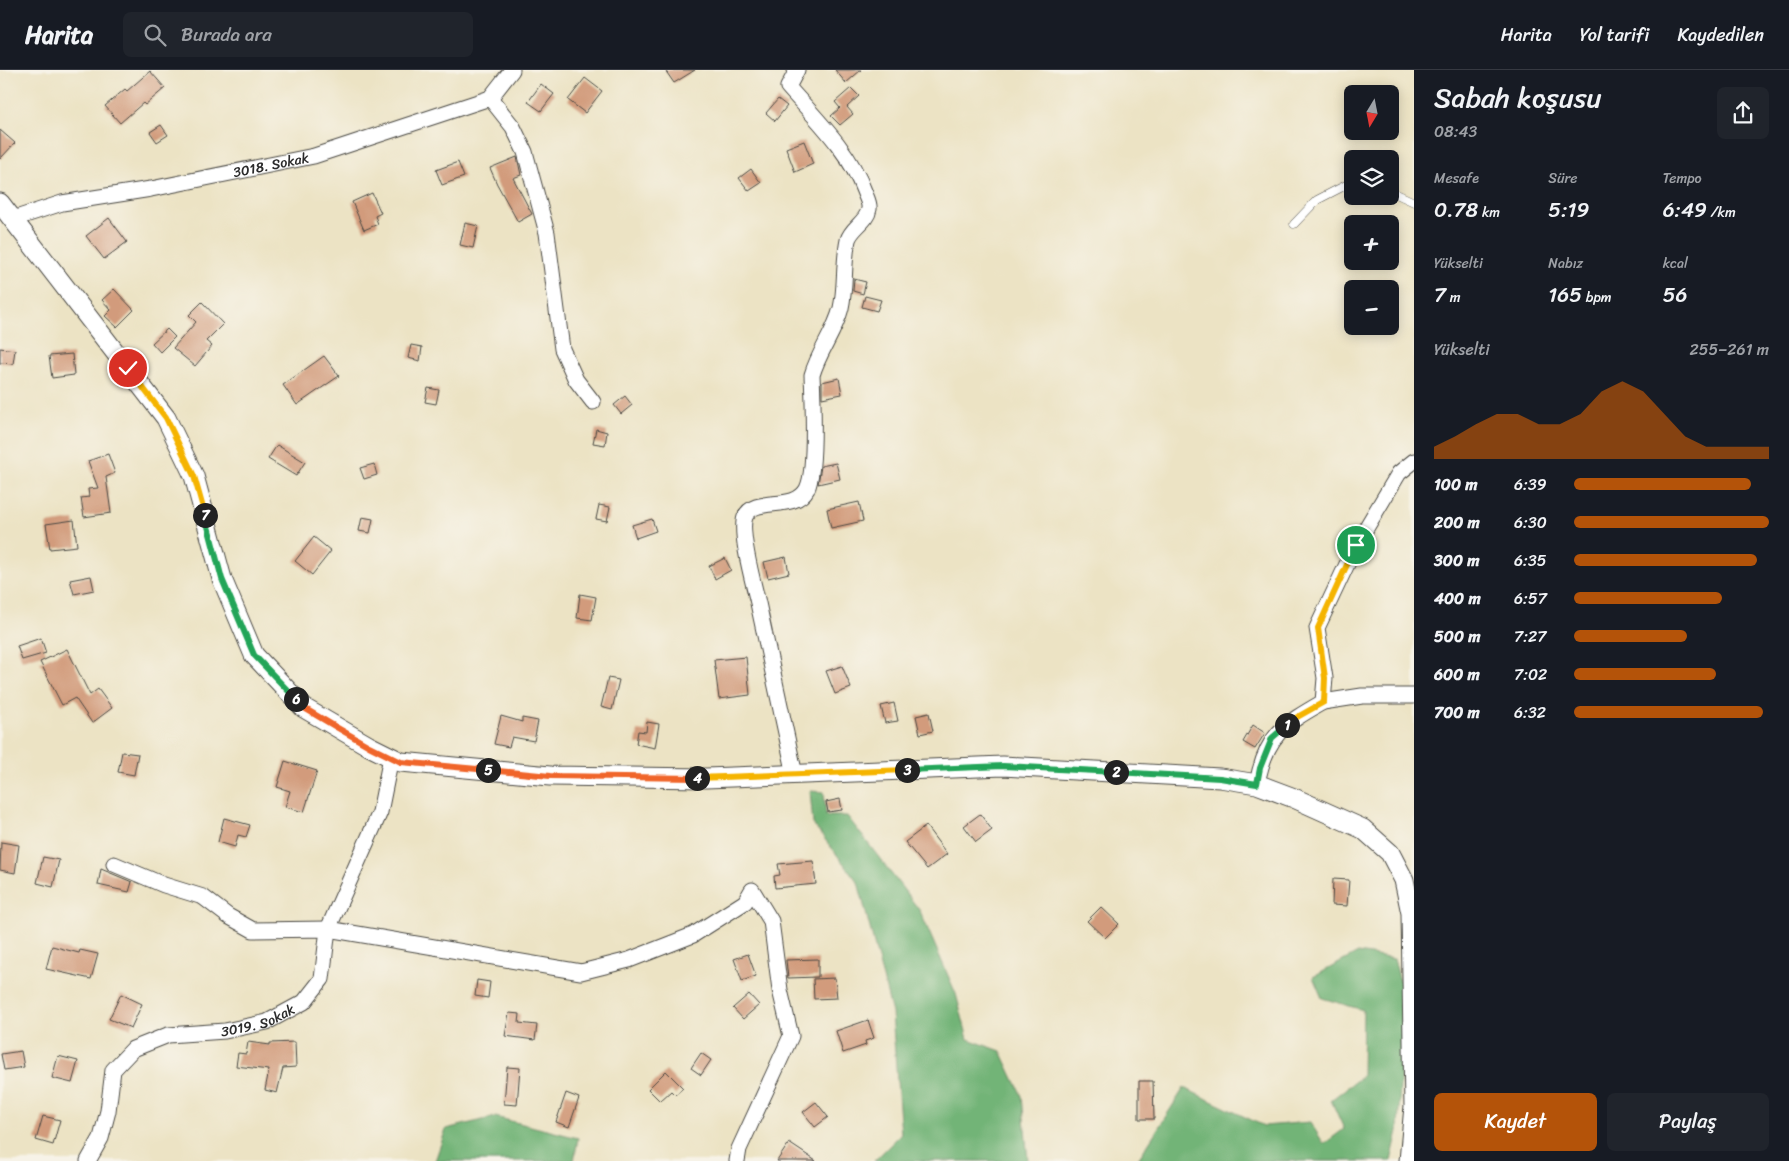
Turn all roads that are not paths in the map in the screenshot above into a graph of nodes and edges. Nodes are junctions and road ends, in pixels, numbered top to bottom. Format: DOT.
graph roads {
  1 [pos="512,70"];
  2 [pos="797,70"];
  3 [pos="490,98"];
  4 [pos="1344,186"];
  5 [pos="1399,195"];
  6 [pos="1414,202"];
  7 [pos="0,203"];
  8 [pos="13,219"];
  9 [pos="1294,224"];
  10 [pos="593,402"];
  11 [pos="1414,461"];
  12 [pos="1414,696"];
  13 [pos="1324,702"];
  14 [pos="391,757"];
  15 [pos="795,775"];
  16 [pos="1257,784"];
  17 [pos="114,864"];
  18 [pos="328,929"];
  19 [pos="88,1161"];
  20 [pos="737,1161"];
  21 [pos="1409,1161"];
  1 -- 3 [label="street"];
  2 -- 15 [label="street"];
  3 -- 8 [label="street, 3018. Sokak"];
  3 -- 10 [label="street"];
  4 -- 9 [label="lane"];
  5 -- 6 [label="lane"];
  7 -- 8 [label="street"];
  8 -- 14 [label="street"];
  11 -- 13 [label="street"];
  12 -- 13 [label="street"];
  13 -- 16 [label="street"];
  14 -- 15 [label="street"];
  14 -- 18 [label="street, 3019. Sokak"];
  15 -- 16 [label="street"];
  16 -- 21 [label="street"];
  17 -- 18 [label="street"];
  18 -- 19 [label="street, 3019. Sokak"];
  18 -- 20 [label="street"];
}
